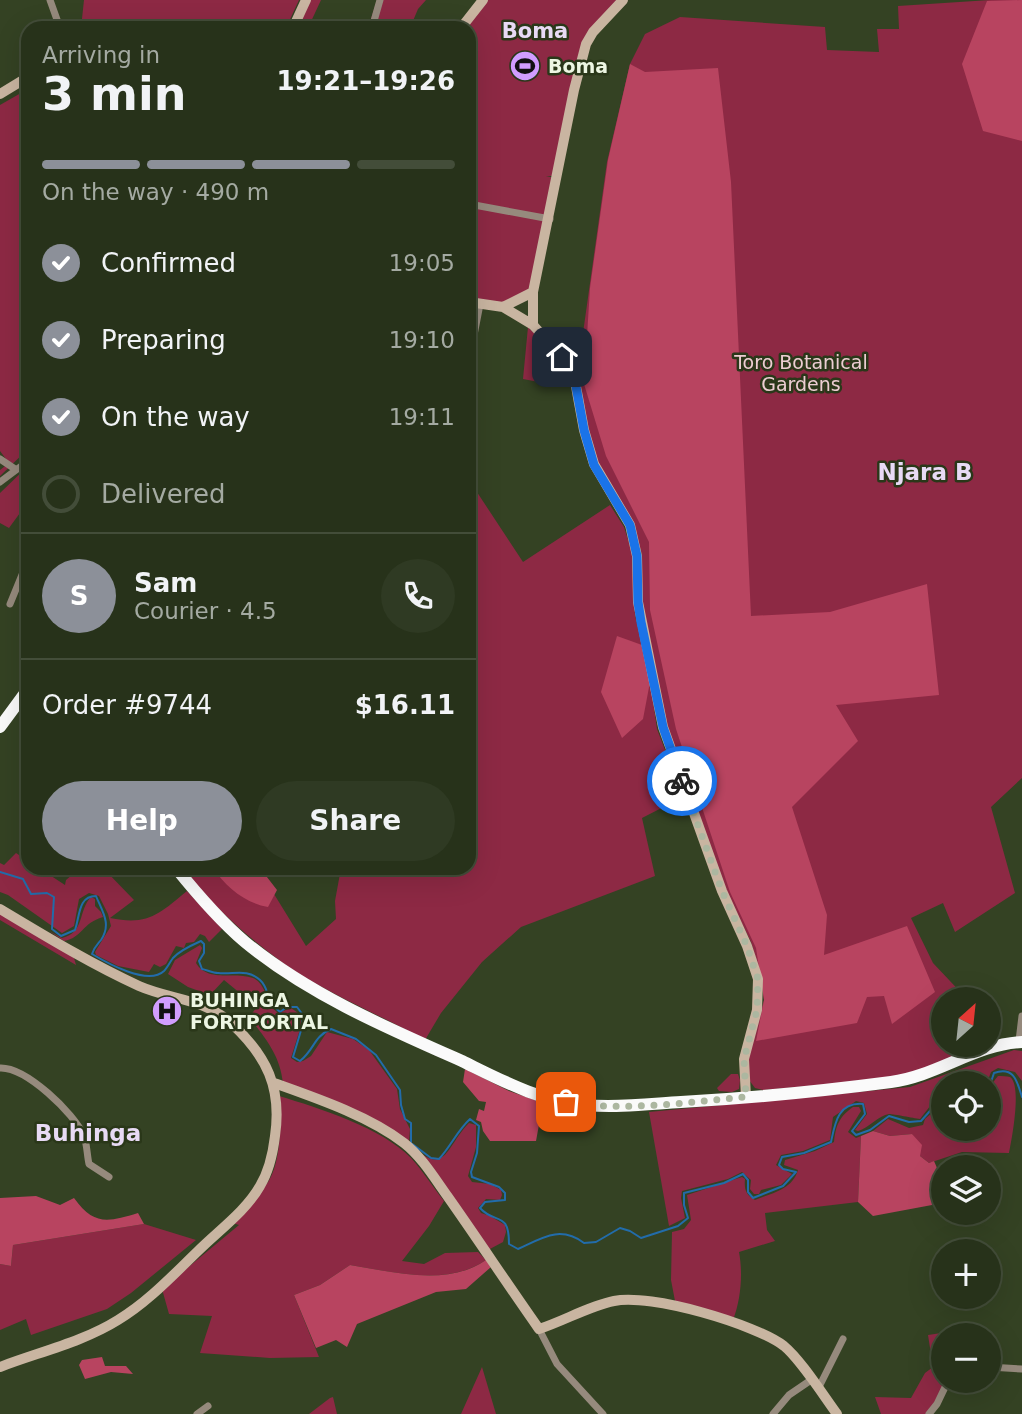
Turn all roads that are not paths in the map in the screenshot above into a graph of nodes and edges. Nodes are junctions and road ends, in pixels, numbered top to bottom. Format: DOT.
graph roads {
  1 [pos="50,0"];
  2 [pos="306,0"];
  3 [pos="380,0"];
  4 [pos="482,0"];
  5 [pos="623,0"];
  6 [pos="58,21"];
  7 [pos="296,21"];
  8 [pos="374,21"];
  9 [pos="466,21"];
  10 [pos="21,81"];
  11 [pos="0,93"];
  12 [pos="476,205"];
  13 [pos="550,219"];
  14 [pos="533,292"];
  15 [pos="476,303"];
  16 [pos="480,304"];
  17 [pos="503,307"];
  18 [pos="476,325"];
  19 [pos="533,325"];
  20 [pos="0,459"];
  21 [pos="21,466"];
  22 [pos="15,470"];
  23 [pos="0,482"];
  24 [pos="21,577"];
  25 [pos="10,604"];
  26 [pos="21,698"];
  27 [pos="0,727"];
  28 [pos="182,875"];
  29 [pos="0,909"];
  30 [pos="1022,1016"];
  31 [pos="1021,1042"];
  32 [pos="0,1068"];
  33 [pos="274,1083"];
  34 [pos="746,1097"];
  35 [pos="108,1177"];
  36 [pos="539,1329"];
  37 [pos="843,1339"];
  38 [pos="0,1367"];
  39 [pos="1001,1368"];
  40 [pos="1022,1369"];
  41 [pos="814,1384"];
  42 [pos="942,1393"];
  43 [pos="208,1406"];
  44 [pos="197,1414"];
  45 [pos="603,1414"];
  46 [pos="773,1414"];
  47 [pos="837,1414"];
  48 [pos="929,1414"];
  1 -- 6 [label="street"];
  2 -- 7 [label="main road"];
  3 -- 8 [label="street"];
  4 -- 9 [label="main road"];
  5 -- 13 [label="main road"];
  10 -- 11 [label="main road"];
  12 -- 13 [label="street"];
  13 -- 14 [label="main road"];
  14 -- 17 [label="main road"];
  14 -- 19 [label="main road"];
  15 -- 16 [label="main road"];
  16 -- 17 [label="main road"];
  16 -- 18 [label="street"];
  17 -- 19 [label="main road"];
  19 -- 34 [label="main road"];
  20 -- 22 [label="street"];
  21 -- 22 [label="street"];
  22 -- 23 [label="street"];
  24 -- 25 [label="street"];
  26 -- 27 [label="highway"];
  28 -- 34 [label="highway"];
  29 -- 33 [label="main road"];
  30 -- 31 [label="street"];
  31 -- 34 [label="highway"];
  32 -- 35 [label="street"];
  33 -- 36 [label="main road"];
  33 -- 38 [label="main road"];
  36 -- 41 [label="main road"];
  36 -- 45 [label="street"];
  37 -- 41 [label="street"];
  39 -- 40 [label="street"];
  41 -- 46 [label="street"];
  41 -- 47 [label="main road"];
  42 -- 48 [label="street"];
  43 -- 44 [label="street"];
}
